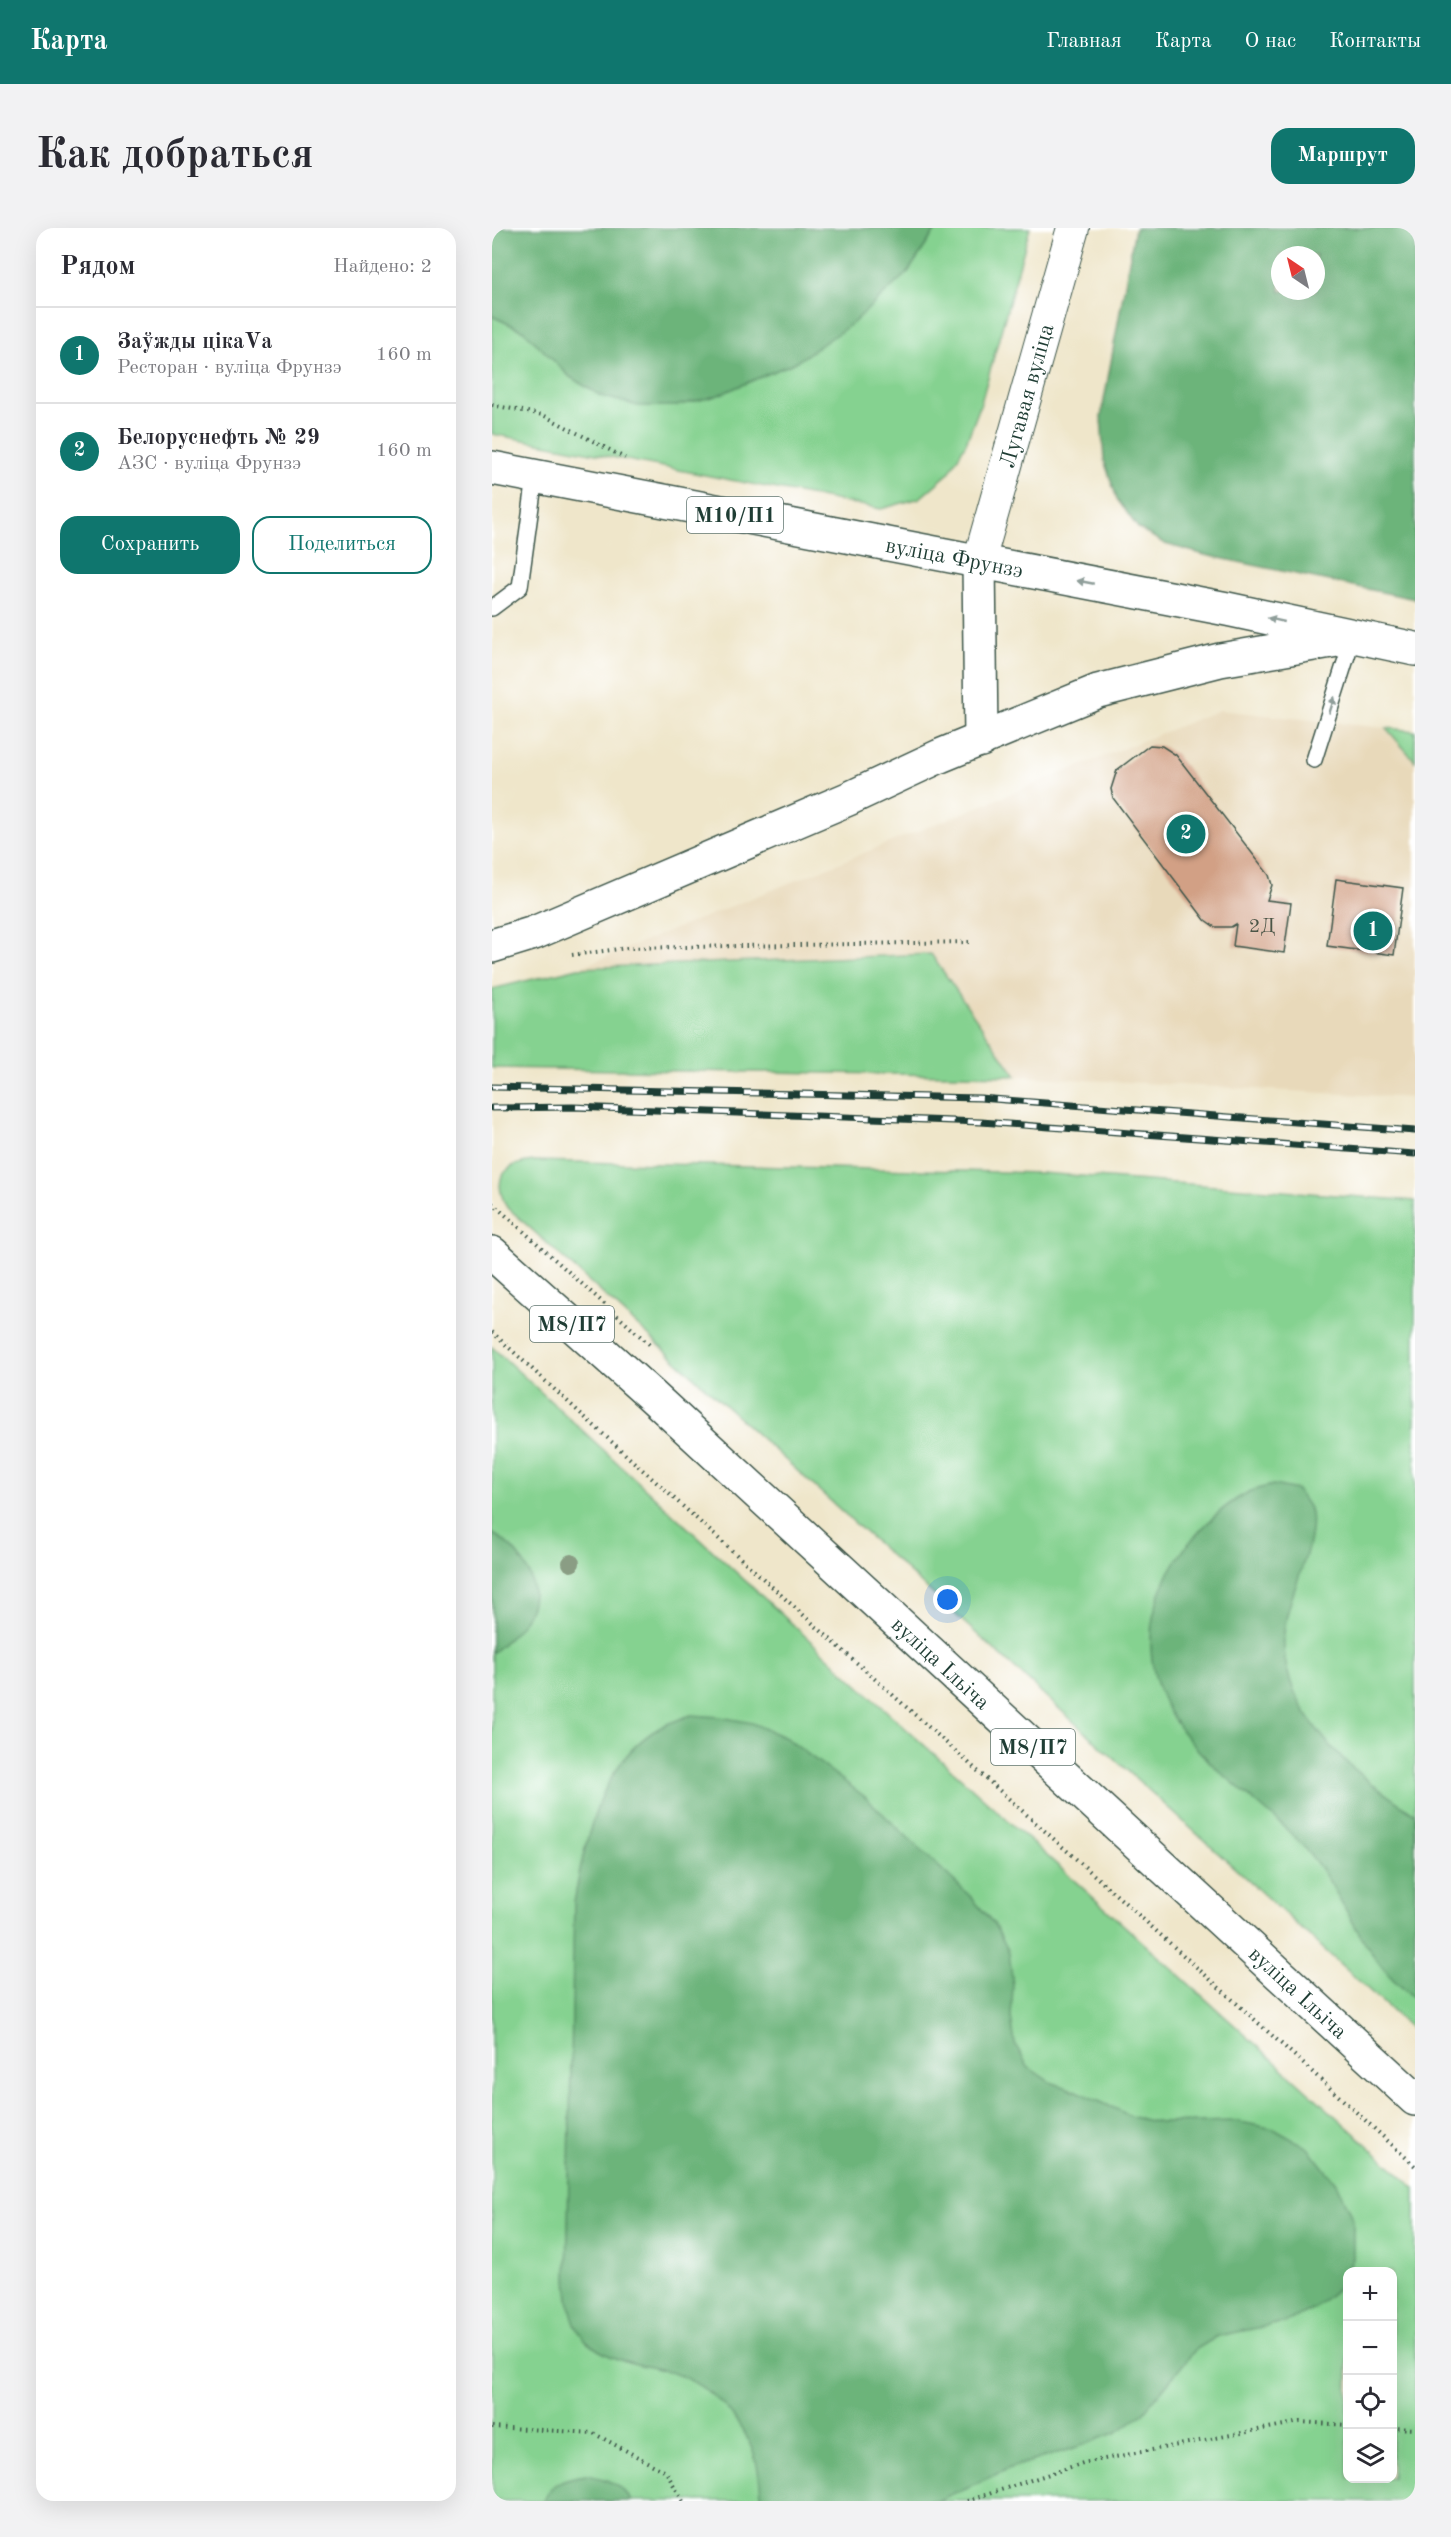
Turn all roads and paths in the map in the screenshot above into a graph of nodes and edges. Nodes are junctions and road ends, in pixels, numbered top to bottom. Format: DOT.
graph roads {
  1 [pos="1073,228"];
  2 [pos="492,405"];
  3 [pos="632,462"];
  4 [pos="492,468"];
  5 [pos="535,477"];
  6 [pos="979,561"];
  7 [pos="492,608"];
  8 [pos="1353,637"];
  9 [pos="1415,650"];
  10 [pos="981,740"];
  11 [pos="1314,760"];
  12 [pos="969,942"];
  13 [pos="492,946"];
  14 [pos="570,955"];
  15 [pos="492,1203"];
  16 [pos="492,1253"];
  17 [pos="492,1332"];
  18 [pos="652,1347"];
  19 [pos="1415,2099"];
  20 [pos="1415,2166"];
  21 [pos="1343,2425"];
  22 [pos="492,2427"];
  23 [pos="1397,2428"];
  24 [pos="1415,2429"];
  25 [pos="683,2501"];
  26 [pos="967,2501"];
  1 -- 6 [label="street, Лугавая вуліца"];
  2 -- 3 [label="path"];
  4 -- 5 [label="main road, вуліца Фрунзэ / М10/П1"];
  5 -- 6 [label="main road, вуліца Фрунзэ / М10/П1"];
  5 -- 7 [label="lane"];
  8 -- 6 [label="main road, вуліца Фрунзэ / М10/П1, one-way"];
  6 -- 10 [label="main road"];
  8 -- 9 [label="main road, вуліца Фрунзэ / М10/П1"];
  8 -- 10 [label="main road, М10/П1"];
  11 -- 8 [label="lane, one-way"];
  10 -- 13 [label="main road, М10/П1"];
  12 -- 14 [label="path"];
  15 -- 18 [label="path"];
  16 -- 19 [label="main road, вуліца Ільіча / М8/П7"];
  17 -- 20 [label="path"];
  21 -- 26 [label="path"];
  22 -- 25 [label="path"];
  23 -- 24 [label="path"];
}
